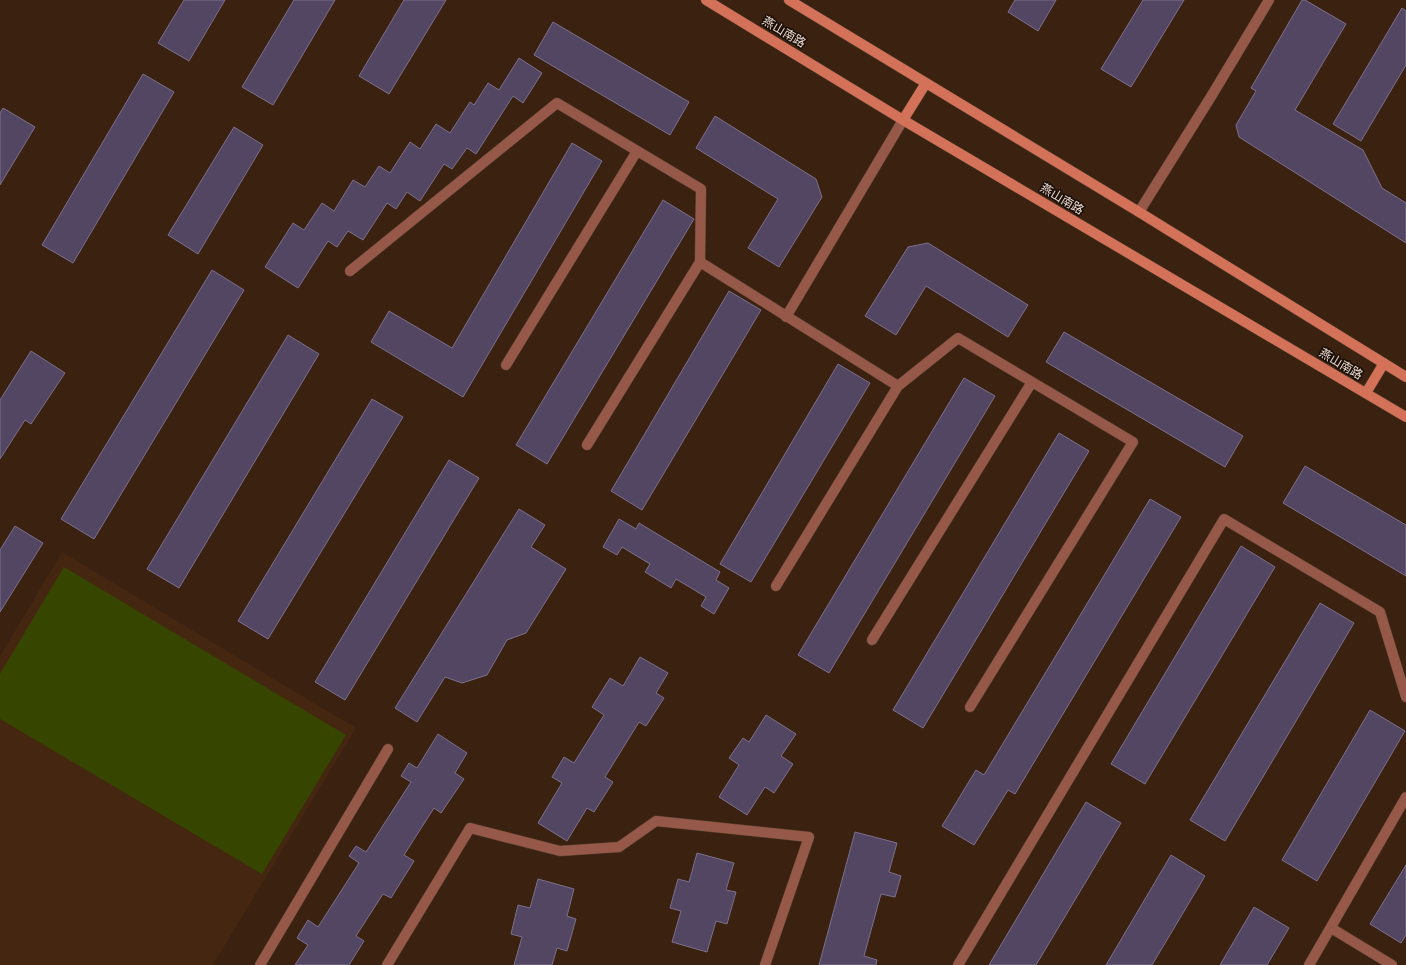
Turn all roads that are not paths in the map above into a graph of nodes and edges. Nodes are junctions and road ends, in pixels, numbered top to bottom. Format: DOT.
graph roads {
  1 [pos="706,0"];
  2 [pos="789,0"];
  3 [pos="1269,0"];
  4 [pos="926,83"];
  5 [pos="903,120"];
  6 [pos="637,151"];
  7 [pos="1139,212"];
  8 [pos="700,262"];
  9 [pos="350,271"];
  10 [pos="786,317"];
  11 [pos="1384,363"];
  12 [pos="506,365"];
  13 [pos="1406,377"];
  14 [pos="1032,382"];
  15 [pos="898,386"];
  16 [pos="1366,393"];
  17 [pos="1406,417"];
  18 [pos="587,445"];
  19 [pos="776,586"];
  20 [pos="872,640"];
  21 [pos="1406,698"];
  22 [pos="970,707"];
  23 [pos="388,749"];
  24 [pos="1406,797"];
  25 [pos="1331,928"];
  26 [pos="260,965"];
  27 [pos="387,965"];
  28 [pos="765,965"];
  29 [pos="958,965"];
  30 [pos="1309,965"];
  31 [pos="1392,965"];
  1 -- 5 [label="main road, 燕山南路"];
  2 -- 4 [label="main road, 燕山南路"];
  3 -- 7 [label="street"];
  4 -- 5 [label="main road"];
  4 -- 7 [label="main road, 燕山南路"];
  5 -- 10 [label="street"];
  5 -- 16 [label="main road, 燕山南路"];
  6 -- 8 [label="street"];
  6 -- 9 [label="street"];
  6 -- 12 [label="street"];
  7 -- 11 [label="main road, 燕山南路"];
  8 -- 10 [label="street"];
  8 -- 18 [label="street"];
  10 -- 15 [label="street"];
  11 -- 13 [label="main road, 燕山南路"];
  11 -- 16 [label="main road"];
  14 -- 15 [label="street"];
  14 -- 20 [label="street"];
  14 -- 22 [label="street"];
  15 -- 19 [label="street"];
  16 -- 17 [label="main road, 燕山南路"];
  21 -- 29 [label="street"];
  23 -- 26 [label="street"];
  24 -- 25 [label="street"];
  25 -- 30 [label="street"];
  25 -- 31 [label="street"];
  27 -- 28 [label="street"];
}
